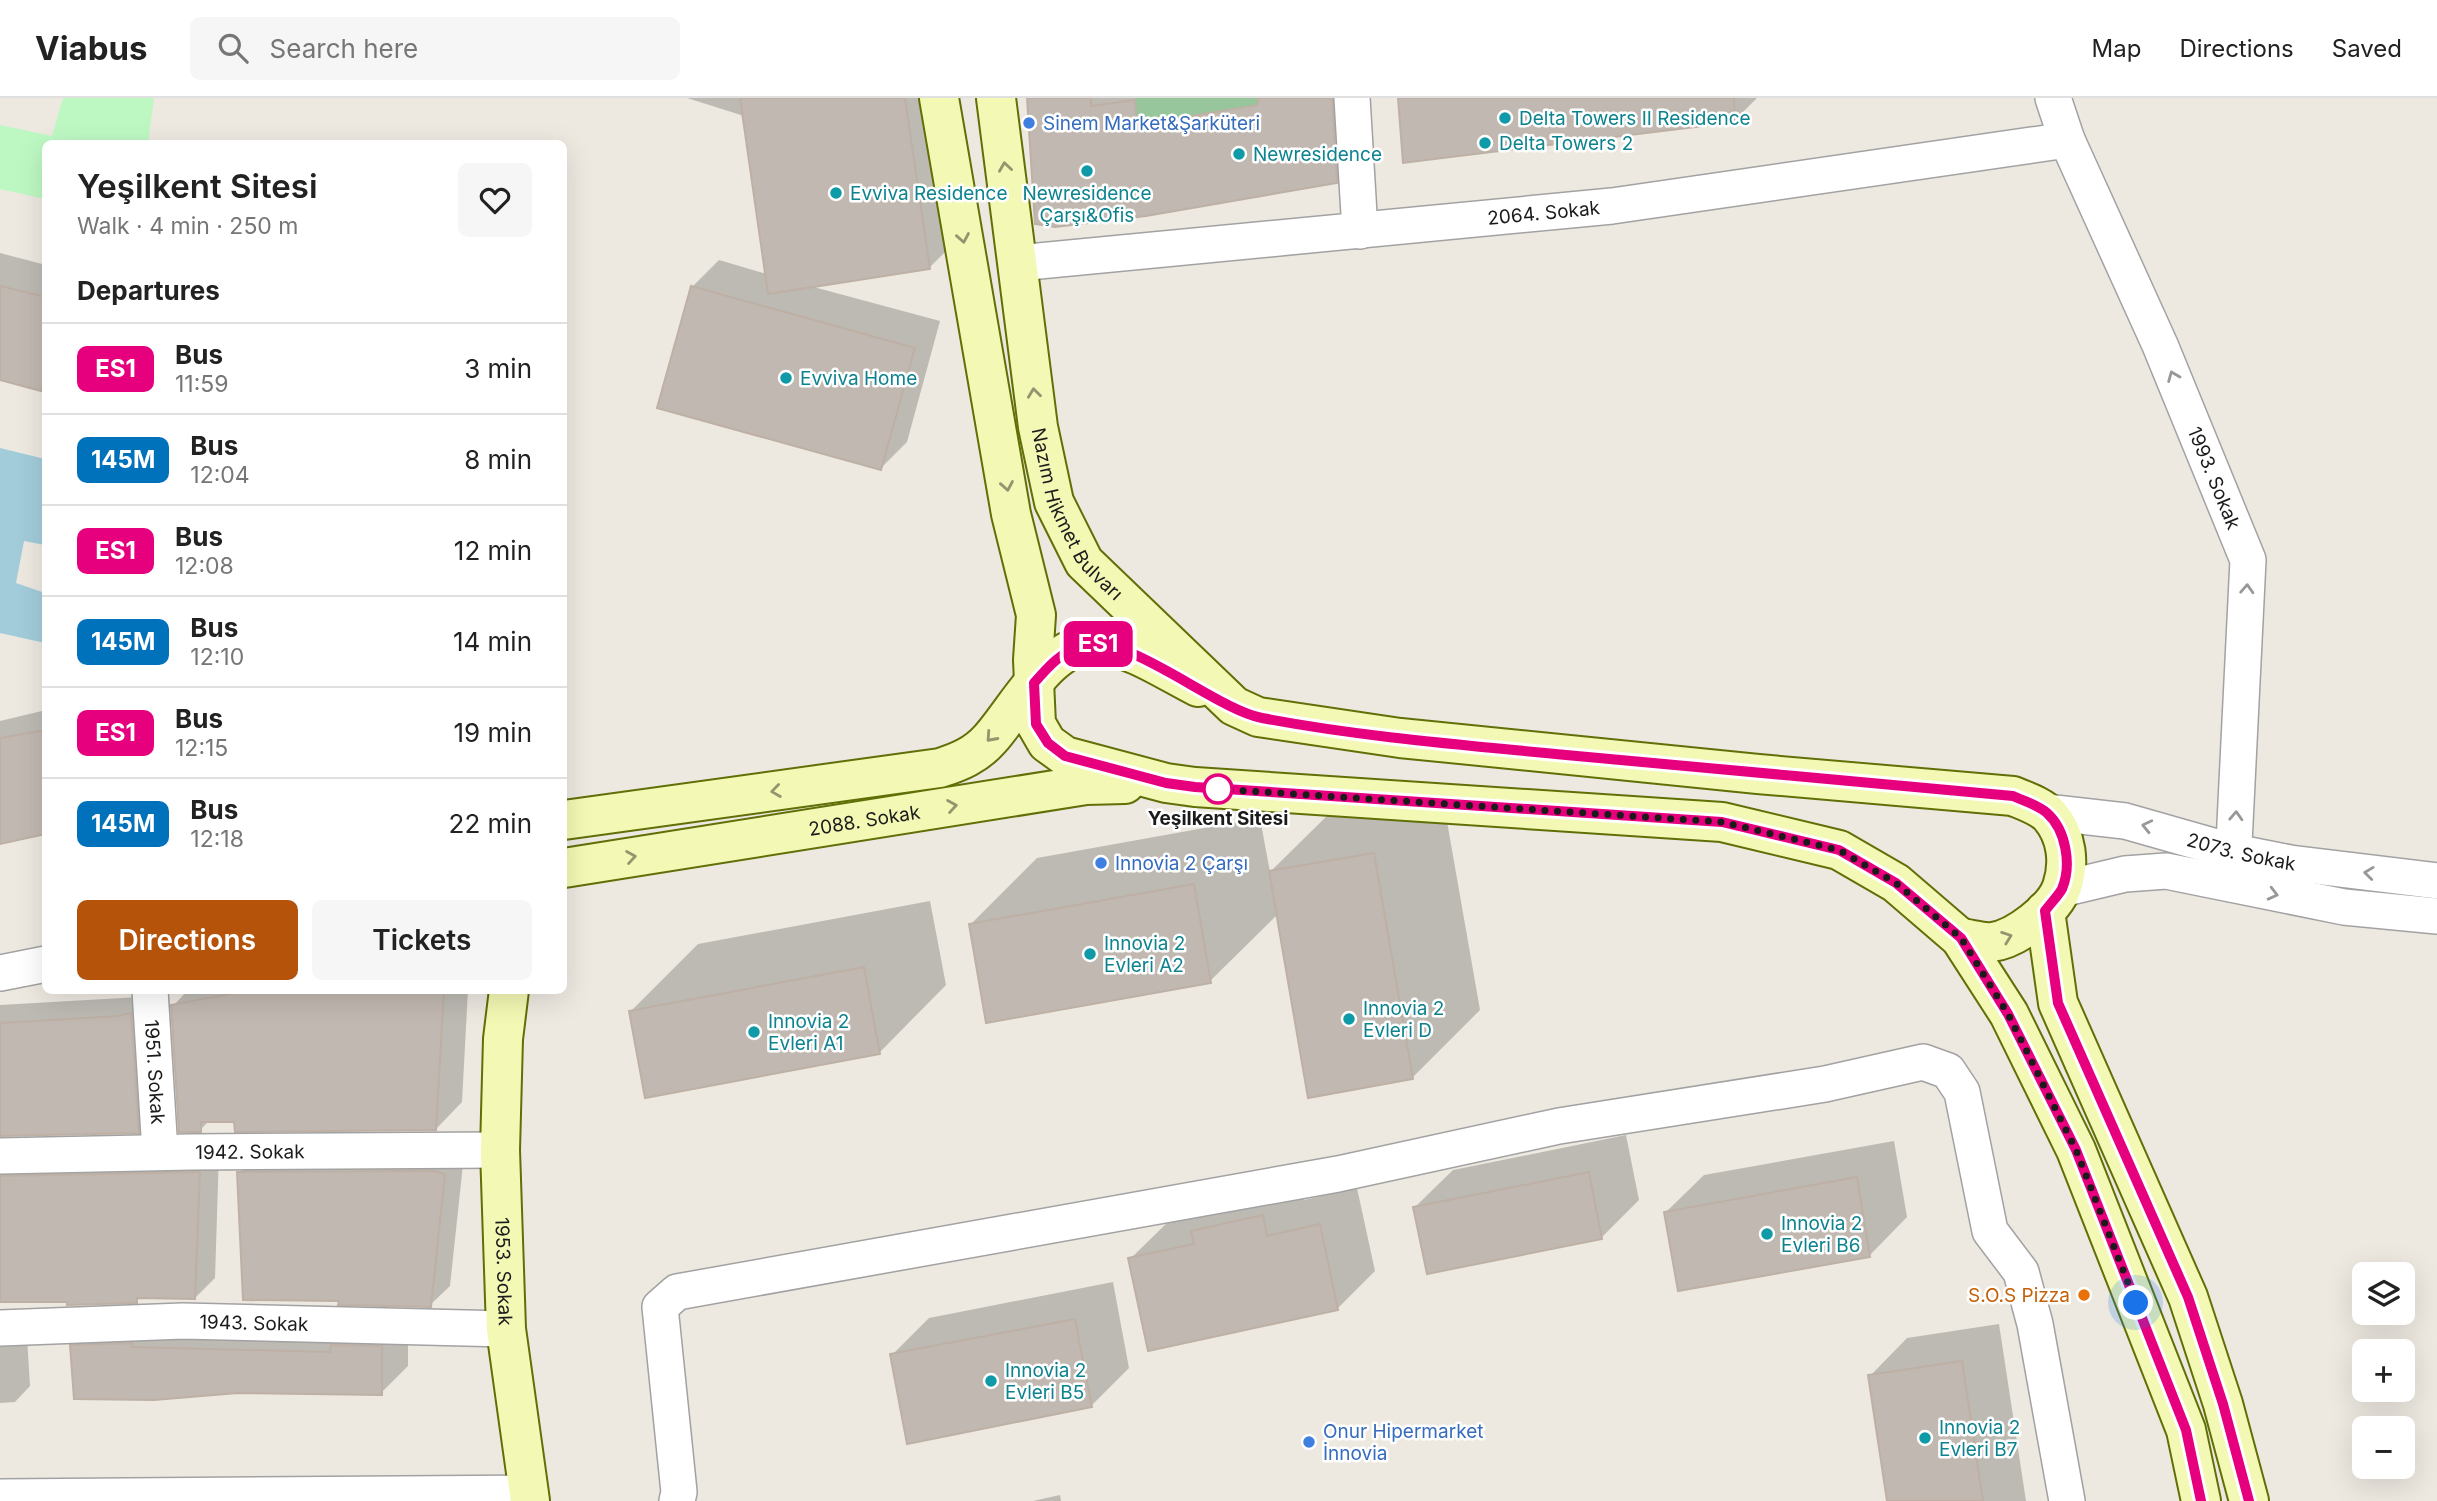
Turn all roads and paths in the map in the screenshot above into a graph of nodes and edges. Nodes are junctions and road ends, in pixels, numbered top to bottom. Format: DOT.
graph roads {
  1 [pos="939,98"];
  2 [pos="996,98"];
  3 [pos="1352,98"];
  4 [pos="2053,98"];
  5 [pos="2067,140"];
  6 [pos="1360,231"];
  7 [pos="1018,263"];
  8 [pos="1034,683"];
  9 [pos="1234,706"];
  10 [pos="1166,783"];
  11 [pos="2046,812"];
  12 [pos="567,820"];
  13 [pos="567,868"];
  14 [pos="2233,868"];
  15 [pos="2437,881"];
  16 [pos="2053,900"];
  17 [pos="2437,916"];
  18 [pos="1961,938"];
  19 [pos="42,965"];
  20 [pos="0,973"];
  21 [pos="150,994"];
  22 [pos="496,994"];
  23 [pos="509,994"];
  24 [pos="503,1039"];
  25 [pos="500,1150"];
  26 [pos="160,1152"];
  27 [pos="0,1156"];
  28 [pos="0,1328"];
  29 [pos="506,1329"];
  30 [pos="0,1497"];
  31 [pos="529,1497"];
  32 [pos="677,1501"];
  33 [pos="2067,1501"];
  34 [pos="2201,1501"];
  35 [pos="2249,1501"];
  1 -- 8 [label="main road, one-way"];
  7 -- 2 [label="main road, Nazım Hikmet Bulvarı, one-way"];
  3 -- 6 [label="street"];
  4 -- 5 [label="street, 1993. Sokak"];
  5 -- 6 [label="street, 2064. Sokak"];
  14 -- 5 [label="street, 1993. Sokak, one-way"];
  6 -- 7 [label="street, 2064. Sokak"];
  9 -- 7 [label="main road, Nazım Hikmet Bulvarı, one-way"];
  8 -- 9 [label="main road"];
  8 -- 10 [label="main road"];
  8 -- 12 [label="main road, one-way"];
  9 -- 11 [label="main road, Nazım Hikmet Bulvarı"];
  13 -- 10 [label="main road, 2088. Sokak, one-way"];
  10 -- 18 [label="main road"];
  14 -- 11 [label="street, 2073. Sokak, one-way"];
  11 -- 16 [label="main road"];
  15 -- 14 [label="street, 2073. Sokak, one-way"];
  14 -- 16 [label="street, 2073. Sokak"];
  14 -- 17 [label="street, 2073. Sokak, one-way"];
  18 -- 16 [label="main road, one-way"];
  16 -- 35 [label="main road"];
  18 -- 34 [label="main road"];
  19 -- 20 [label="street"];
  21 -- 26 [label="street, 1951. Sokak"];
  22 -- 24 [label="main road"];
  23 -- 24 [label="main road"];
  24 -- 25 [label="main road, 1953. Sokak"];
  25 -- 26 [label="street, 1942. Sokak"];
  25 -- 29 [label="main road, 1953. Sokak"];
  26 -- 27 [label="street, 1942. Sokak"];
  28 -- 29 [label="street, 1943. Sokak"];
  29 -- 31 [label="main road, 1953. Sokak"];
  30 -- 31 [label="street"];
  32 -- 33 [label="street"];
}
